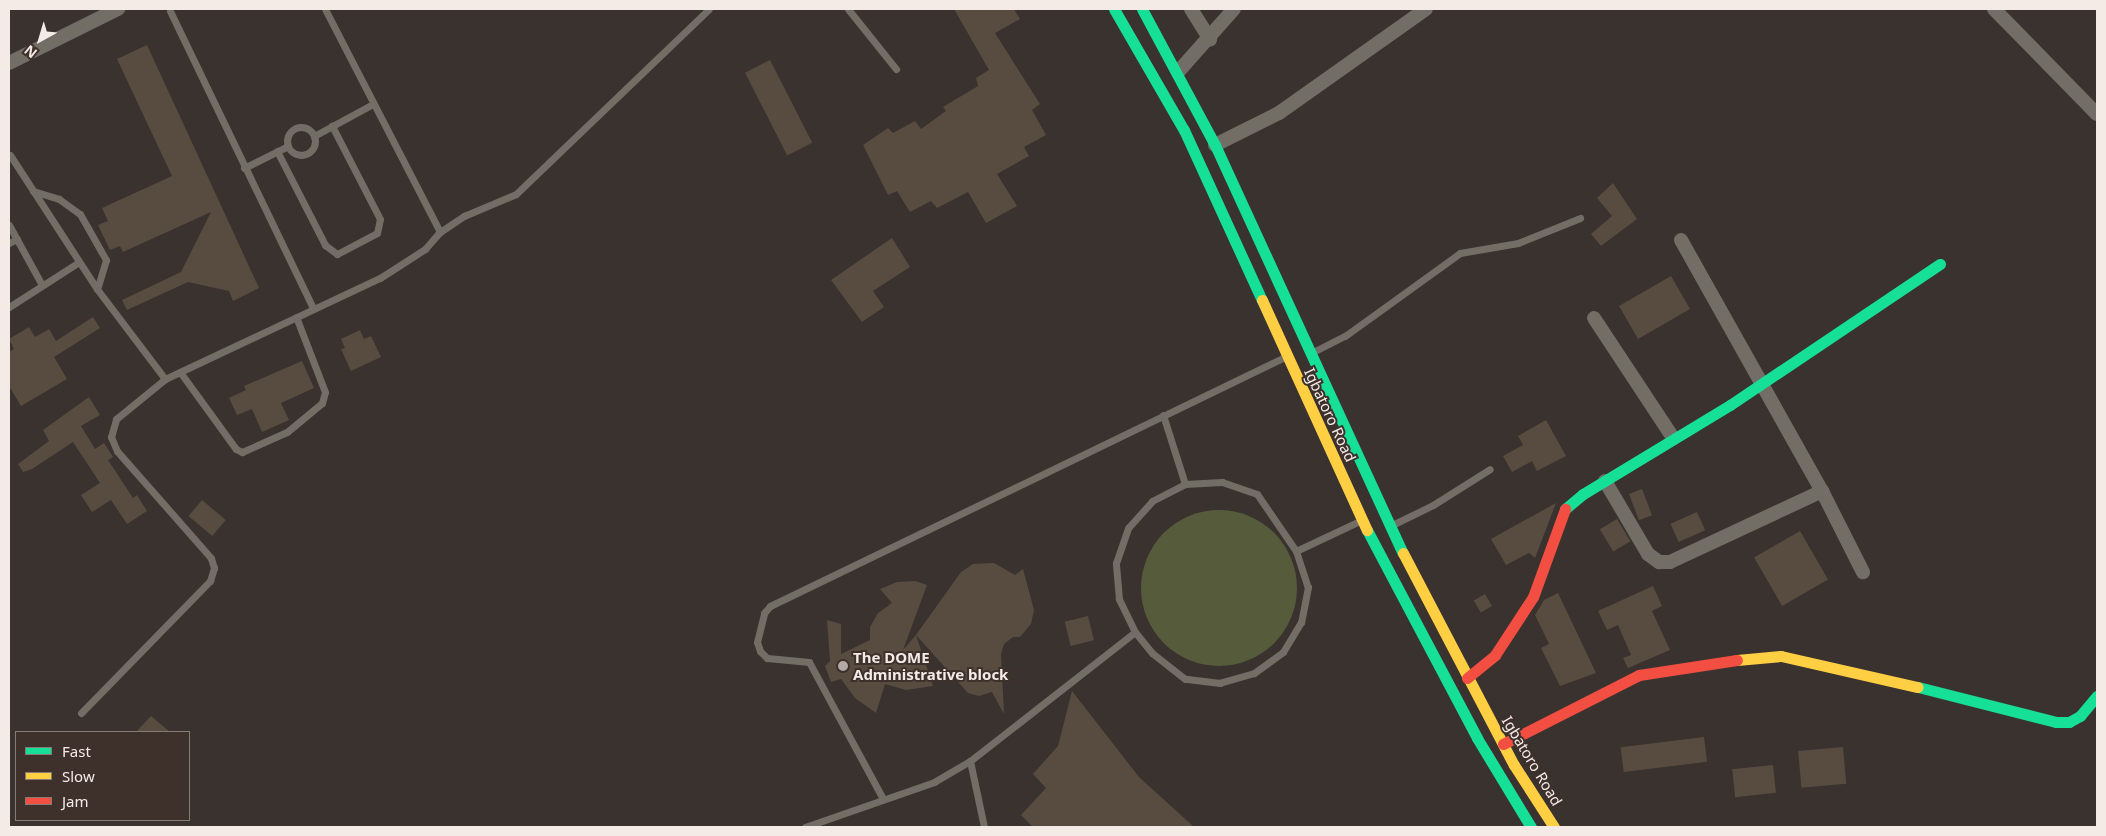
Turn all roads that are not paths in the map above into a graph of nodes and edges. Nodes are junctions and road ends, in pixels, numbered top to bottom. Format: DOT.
graph roads {
  1 [pos="118,9"];
  2 [pos="325,9"];
  3 [pos="709,9"];
  4 [pos="848,9"];
  5 [pos="1114,9"];
  6 [pos="1142,9"];
  7 [pos="1191,9"];
  8 [pos="1234,9"];
  9 [pos="1426,9"];
  10 [pos="1994,9"];
  11 [pos="170,11"];
  12 [pos="1210,39"];
  13 [pos="9,63"];
  14 [pos="896,69"];
  15 [pos="1178,72"];
  16 [pos="373,104"];
  17 [pos="2097,114"];
  18 [pos="332,126"];
  19 [pos="314,136"];
  20 [pos="1215,145"];
  21 [pos="288,146"];
  22 [pos="277,151"];
  23 [pos="10,155"];
  24 [pos="244,168"];
  25 [pos="33,191"];
  26 [pos="1580,218"];
  27 [pos="9,225"];
  28 [pos="440,232"];
  29 [pos="17,239"];
  30 [pos="1681,240"];
  31 [pos="9,243"];
  32 [pos="79,262"];
  33 [pos="1940,264"];
  34 [pos="42,286"];
  35 [pos="97,289"];
  36 [pos="9,306"];
  37 [pos="313,308"];
  38 [pos="296,317"];
  39 [pos="1594,318"];
  40 [pos="1311,353"];
  41 [pos="1287,356"];
  42 [pos="180,372"];
  43 [pos="165,379"];
  44 [pos="1760,385"];
  45 [pos="1162,415"];
  46 [pos="1673,438"];
  47 [pos="1490,469"];
  48 [pos="1605,481"];
  49 [pos="1185,484"];
  50 [pos="1822,491"];
  51 [pos="1362,520"];
  52 [pos="1390,526"];
  53 [pos="1296,551"];
  54 [pos="1863,572"];
  55 [pos="1135,632"];
  56 [pos="1446,640"];
  57 [pos="1428,648"];
  58 [pos="1467,678"];
  59 [pos="2097,696"];
  60 [pos="81,713"];
  61 [pos="1503,744"];
  62 [pos="970,761"];
  63 [pos="882,797"];
  64 [pos="805,827"];
  65 [pos="984,827"];
  66 [pos="1531,827"];
  67 [pos="1554,827"];
  1 -- 13 [label="street"];
  2 -- 16 [label="lane"];
  3 -- 28 [label="lane"];
  4 -- 14 [label="lane"];
  5 -- 41 [label="street, Igbatoro Road"];
  6 -- 15 [label="street, Igbatoro Road"];
  7 -- 12 [label="street"];
  8 -- 12 [label="street"];
  9 -- 20 [label="street"];
  10 -- 17 [label="street"];
  11 -- 24 [label="lane"];
  12 -- 15 [label="street"];
  15 -- 20 [label="street, Igbatoro Road"];
  16 -- 18 [label="lane"];
  16 -- 28 [label="lane"];
  18 -- 19 [label="lane"];
  18 -- 22 [label="lane"];
  19 -- 21 [label="lane"];
  19 -- 21 [label="lane"];
  20 -- 40 [label="street, Igbatoro Road"];
  21 -- 22 [label="lane"];
  22 -- 24 [label="lane"];
  23 -- 25 [label="lane"];
  24 -- 37 [label="lane"];
  25 -- 32 [label="lane"];
  25 -- 35 [label="lane"];
  26 -- 40 [label="lane"];
  27 -- 29 [label="lane"];
  28 -- 37 [label="lane"];
  29 -- 31 [label="lane"];
  29 -- 34 [label="lane"];
  30 -- 44 [label="street"];
  32 -- 34 [label="lane"];
  32 -- 35 [label="lane"];
  33 -- 44 [label="street"];
  34 -- 36 [label="lane"];
  35 -- 43 [label="lane"];
  37 -- 38 [label="lane"];
  38 -- 42 [label="lane"];
  38 -- 42 [label="lane"];
  39 -- 46 [label="street"];
  40 -- 52 [label="street, Igbatoro Road"];
  41 -- 45 [label="lane"];
  41 -- 51 [label="street, Igbatoro Road"];
  42 -- 43 [label="lane"];
  43 -- 60 [label="lane"];
  44 -- 46 [label="street"];
  44 -- 50 [label="street"];
  45 -- 49 [label="lane"];
  45 -- 63 [label="lane"];
  46 -- 48 [label="street"];
  47 -- 52 [label="lane"];
  48 -- 50 [label="street"];
  48 -- 58 [label="street"];
  49 -- 53 [label="lane"];
  49 -- 55 [label="lane"];
  50 -- 54 [label="street"];
  51 -- 53 [label="lane"];
  51 -- 57 [label="street, Igbatoro Road"];
  52 -- 56 [label="street, Igbatoro Road"];
  53 -- 55 [label="lane"];
  55 -- 62 [label="lane"];
  56 -- 57 [label="street"];
  56 -- 58 [label="street, Igbatoro Road"];
  57 -- 66 [label="street, Igbatoro Road"];
  58 -- 61 [label="street, Igbatoro Road"];
  59 -- 61 [label="street"];
  61 -- 67 [label="street, Igbatoro Road"];
  62 -- 63 [label="lane"];
  62 -- 65 [label="lane"];
  63 -- 64 [label="lane"];
}
